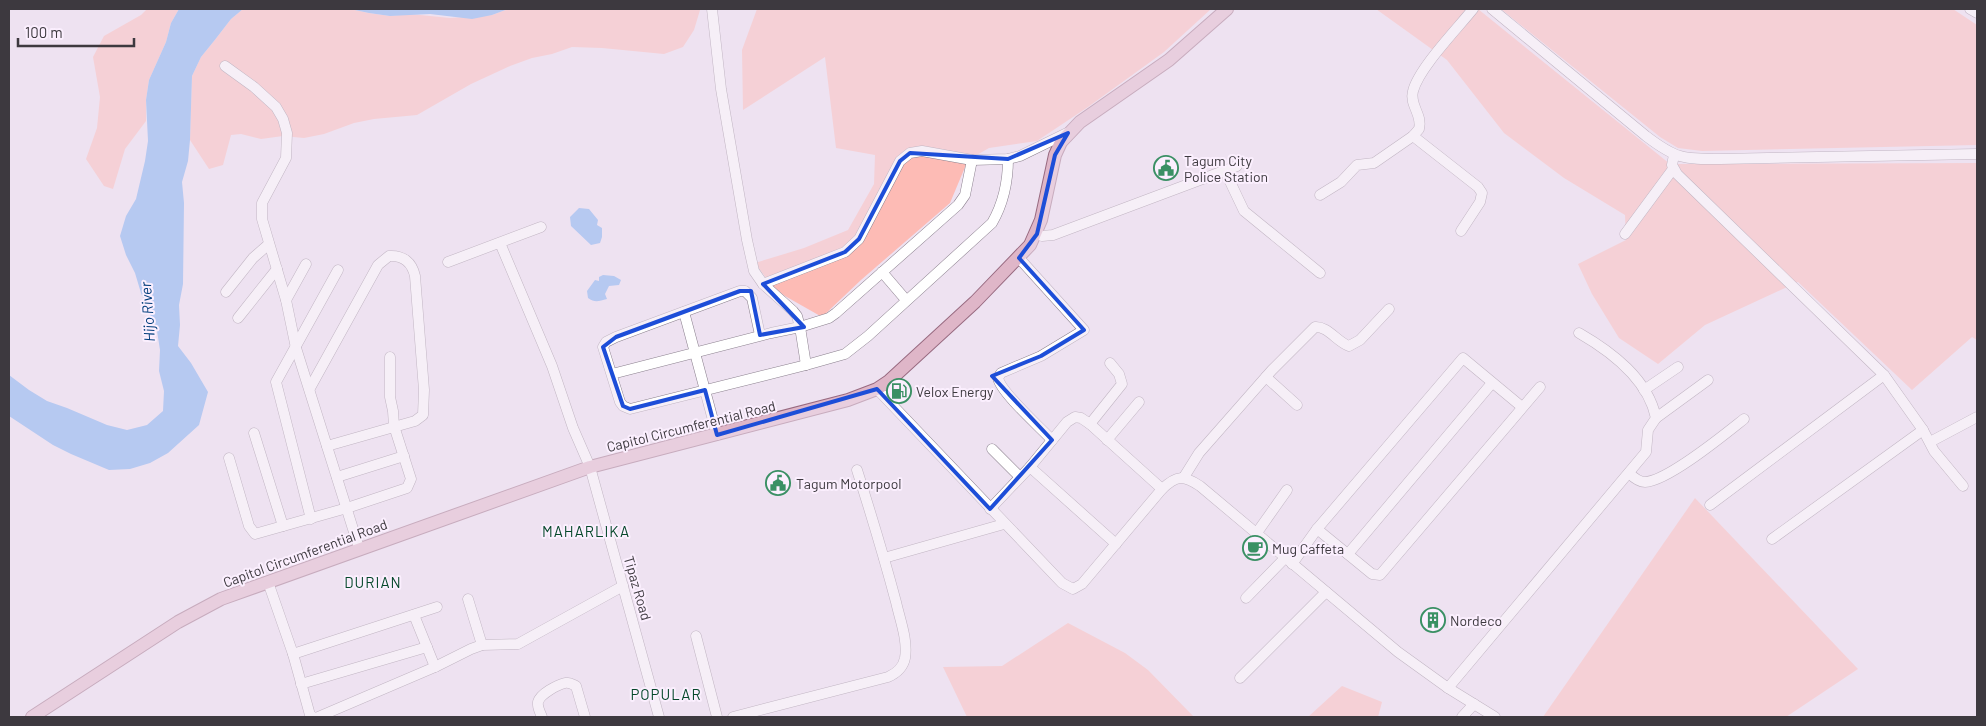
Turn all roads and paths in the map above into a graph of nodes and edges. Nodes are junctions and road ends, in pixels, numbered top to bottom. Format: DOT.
graph roads {
  1 [pos="712,9"];
  2 [pos="1227,9"];
  3 [pos="1473,9"];
  4 [pos="1492,9"];
  5 [pos="1970,9"];
  6 [pos="1977,13"];
  7 [pos="225,66"];
  8 [pos="1068,133"];
  9 [pos="1413,136"];
  10 [pos="1977,154"];
  11 [pos="1674,155"];
  12 [pos="1008,159"];
  13 [pos="972,160"];
  14 [pos="1237,166"];
  15 [pos="1673,169"];
  16 [pos="1225,171"];
  17 [pos="1320,196"];
  18 [pos="541,228"];
  19 [pos="1461,231"];
  20 [pos="1036,234"];
  21 [pos="1624,234"];
  22 [pos="500,243"];
  23 [pos="269,244"];
  24 [pos="1019,258"];
  25 [pos="448,262"];
  26 [pos="306,264"];
  27 [pos="277,269"];
  28 [pos="338,270"];
  29 [pos="882,272"];
  30 [pos="1320,273"];
  31 [pos="763,284"];
  32 [pos="226,292"];
  33 [pos="286,300"];
  34 [pos="906,300"];
  35 [pos="1389,309"];
  36 [pos="684,312"];
  37 [pos="238,318"];
  38 [pos="800,327"];
  39 [pos="1579,333"];
  40 [pos="760,335"];
  41 [pos="296,348"];
  42 [pos="696,352"];
  43 [pos="390,357"];
  44 [pos="1110,363"];
  45 [pos="806,366"];
  46 [pos="1678,367"];
  47 [pos="612,374"];
  48 [pos="1884,375"];
  49 [pos="1266,377"];
  50 [pos="1708,380"];
  51 [pos="1492,383"];
  52 [pos="1540,387"];
  53 [pos="310,388"];
  54 [pos="877,389"];
  55 [pos="705,390"];
  56 [pos="1644,390"];
  57 [pos="1139,402"];
  58 [pos="1297,405"];
  59 [pos="1522,407"];
  60 [pos="1977,417"];
  61 [pos="1656,418"];
  62 [pos="1744,419"];
  63 [pos="1090,424"];
  64 [pos="394,426"];
  65 [pos="1923,430"];
  66 [pos="254,433"];
  67 [pos="717,435"];
  68 [pos="1052,440"];
  69 [pos="1107,440"];
  70 [pos="1930,442"];
  71 [pos="328,446"];
  72 [pos="992,449"];
  73 [pos="404,456"];
  74 [pos="229,458"];
  75 [pos="590,467"];
  76 [pos="1030,467"];
  77 [pos="857,470"];
  78 [pos="1628,473"];
  79 [pos="337,477"];
  80 [pos="1020,477"];
  81 [pos="1184,477"];
  82 [pos="1964,486"];
  83 [pos="1162,489"];
  84 [pos="1287,490"];
  85 [pos="1710,505"];
  86 [pos="346,508"];
  87 [pos="990,509"];
  88 [pos="311,518"];
  89 [pos="1004,524"];
  90 [pos="283,526"];
  91 [pos="1317,530"];
  92 [pos="1256,534"];
  93 [pos="1772,539"];
  94 [pos="1116,544"];
  95 [pos="360,548"];
  96 [pos="1348,554"];
  97 [pos="884,558"];
  98 [pos="1288,561"];
  99 [pos="268,582"];
  100 [pos="623,586"];
  101 [pos="1326,592"];
  102 [pos="1246,598"];
  103 [pos="468,599"];
  104 [pos="438,607"];
  105 [pos="414,615"];
  106 [pos="696,636"];
  107 [pos="482,645"];
  108 [pos="427,647"];
  109 [pos="293,654"];
  110 [pos="435,667"];
  111 [pos="1240,678"];
  112 [pos="301,684"];
  113 [pos="1448,688"];
  114 [pos="1474,704"];
  115 [pos="32,717"];
  116 [pos="313,717"];
  117 [pos="318,717"];
  118 [pos="542,717"];
  119 [pos="585,717"];
  120 [pos="659,717"];
  121 [pos="717,717"];
  122 [pos="733,717"];
  123 [pos="1462,717"];
  124 [pos="1495,717"];
  1 -- 31 [label="street"];
  2 -- 8 [label="main road, Capitol Circumferential Road"];
  3 -- 9 [label="street"];
  4 -- 11 [label="street"];
  5 -- 6 [label="street"];
  7 -- 23 [label="street"];
  8 -- 12 [label="street"];
  8 -- 20 [label="main road, Capitol Circumferential Road"];
  9 -- 17 [label="street"];
  9 -- 19 [label="street"];
  10 -- 11 [label="street"];
  11 -- 15 [label="street"];
  12 -- 13 [label="street"];
  12 -- 34 [label="street"];
  13 -- 29 [label="street"];
  13 -- 31 [label="street"];
  14 -- 16 [label="street"];
  15 -- 21 [label="street"];
  15 -- 48 [label="street"];
  16 -- 20 [label="street"];
  16 -- 30 [label="street"];
  18 -- 22 [label="street"];
  20 -- 24 [label="main road, Capitol Circumferential Road"];
  22 -- 25 [label="street"];
  22 -- 75 [label="street, Tipaz Road"];
  23 -- 27 [label="street"];
  23 -- 32 [label="street"];
  24 -- 54 [label="main road, Capitol Circumferential Road"];
  24 -- 68 [label="street"];
  26 -- 33 [label="street"];
  27 -- 33 [label="street"];
  27 -- 37 [label="street"];
  28 -- 41 [label="street"];
  29 -- 34 [label="street"];
  29 -- 38 [label="street"];
  31 -- 38 [label="street"];
  33 -- 41 [label="street"];
  34 -- 45 [label="street"];
  35 -- 49 [label="street"];
  36 -- 40 [label="street"];
  36 -- 42 [label="street"];
  36 -- 47 [label="street"];
  38 -- 40 [label="street"];
  38 -- 45 [label="street"];
  39 -- 56 [label="street"];
  40 -- 42 [label="street"];
  41 -- 53 [label="street"];
  41 -- 88 [label="street"];
  42 -- 47 [label="street"];
  42 -- 55 [label="street"];
  43 -- 64 [label="street"];
  44 -- 63 [label="street"];
  45 -- 55 [label="street"];
  46 -- 56 [label="street"];
  47 -- 55 [label="street"];
  48 -- 65 [label="street"];
  48 -- 85 [label="street"];
  49 -- 58 [label="street"];
  49 -- 81 [label="street"];
  50 -- 61 [label="street"];
  51 -- 59 [label="street"];
  51 -- 91 [label="street"];
  51 -- 96 [label="street"];
  52 -- 59 [label="street"];
  53 -- 64 [label="street"];
  53 -- 71 [label="street"];
  54 -- 67 [label="main road, Capitol Circumferential Road"];
  54 -- 87 [label="street"];
  55 -- 67 [label="street"];
  56 -- 61 [label="street"];
  57 -- 69 [label="street"];
  59 -- 96 [label="street"];
  60 -- 70 [label="street"];
  61 -- 78 [label="street"];
  62 -- 78 [label="street"];
  63 -- 68 [label="street"];
  63 -- 69 [label="street"];
  64 -- 71 [label="street"];
  64 -- 73 [label="street"];
  65 -- 70 [label="street"];
  65 -- 93 [label="street"];
  66 -- 90 [label="street"];
  67 -- 75 [label="main road, Capitol Circumferential Road"];
  68 -- 76 [label="street"];
  69 -- 83 [label="street"];
  70 -- 82 [label="street"];
  71 -- 79 [label="street"];
  72 -- 80 [label="street"];
  73 -- 79 [label="street"];
  73 -- 86 [label="street"];
  74 -- 90 [label="street"];
  75 -- 95 [label="main road, Capitol Circumferential Road"];
  75 -- 100 [label="street, Tipaz Road"];
  76 -- 80 [label="street"];
  76 -- 94 [label="street"];
  77 -- 97 [label="street"];
  78 -- 113 [label="street"];
  79 -- 86 [label="street"];
  80 -- 87 [label="street"];
  81 -- 83 [label="street"];
  81 -- 92 [label="street"];
  83 -- 94 [label="street"];
  84 -- 92 [label="street"];
  86 -- 88 [label="street"];
  86 -- 95 [label="street"];
  87 -- 89 [label="street"];
  88 -- 90 [label="street"];
  89 -- 94 [label="street"];
  89 -- 97 [label="street"];
  91 -- 96 [label="street"];
  91 -- 98 [label="street"];
  92 -- 98 [label="street"];
  95 -- 99 [label="main road, Capitol Circumferential Road"];
  97 -- 122 [label="street"];
  98 -- 101 [label="street"];
  98 -- 102 [label="street"];
  99 -- 109 [label="street"];
  99 -- 115 [label="main road, Capitol Circumferential Road"];
  100 -- 107 [label="street"];
  100 -- 120 [label="street, Tipaz Road"];
  101 -- 111 [label="street"];
  101 -- 113 [label="street"];
  103 -- 107 [label="street"];
  104 -- 105 [label="street"];
  105 -- 108 [label="street"];
  105 -- 109 [label="street"];
  106 -- 121 [label="street"];
  107 -- 110 [label="street"];
  108 -- 110 [label="street"];
  108 -- 112 [label="street"];
  109 -- 112 [label="street"];
  110 -- 117 [label="street"];
  112 -- 116 [label="street"];
  113 -- 114 [label="street"];
  114 -- 123 [label="street"];
  114 -- 124 [label="street"];
  118 -- 119 [label="street"];
}
